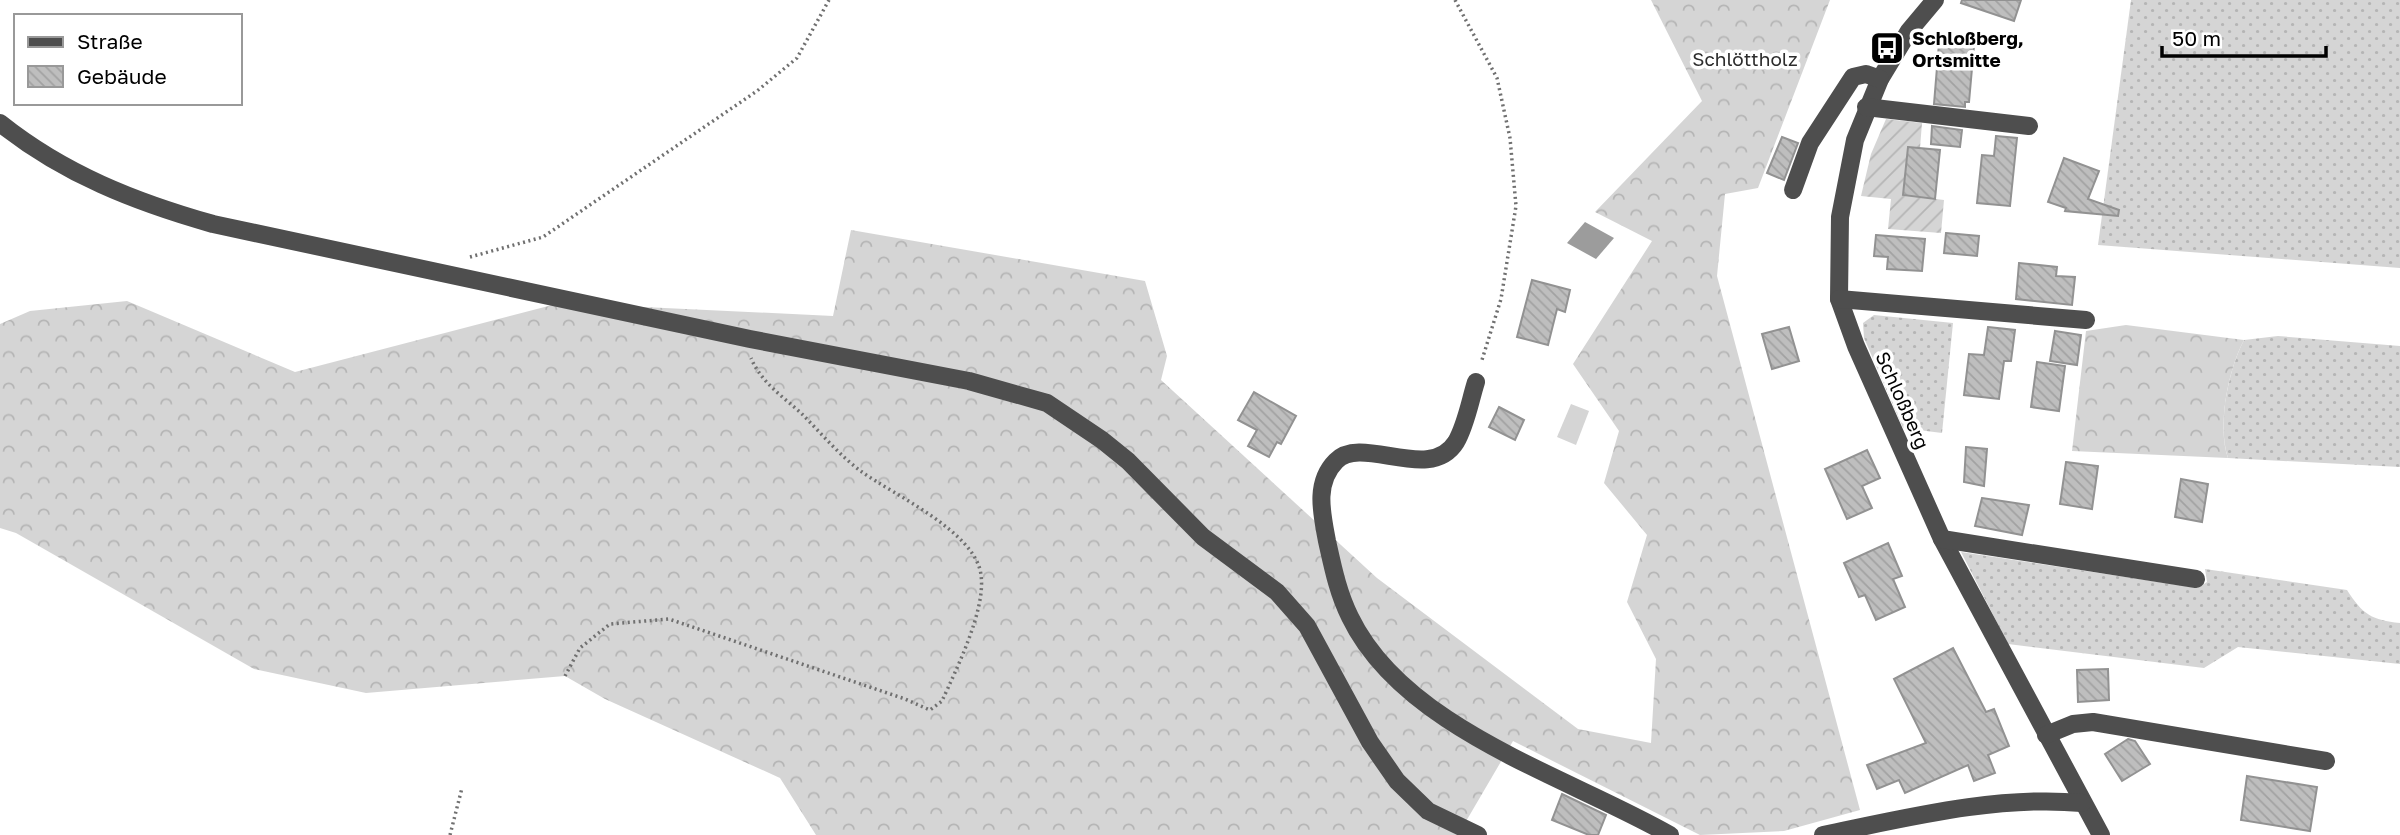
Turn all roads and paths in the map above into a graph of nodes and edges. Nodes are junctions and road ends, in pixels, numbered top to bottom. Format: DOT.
graph roads {
  1 [pos="829,0"];
  2 [pos="1455,0"];
  3 [pos="1936,0"];
  4 [pos="1880,79"];
  5 [pos="1866,107"];
  6 [pos="0,123"];
  7 [pos="2029,127"];
  8 [pos="1793,190"];
  9 [pos="466,258"];
  10 [pos="1839,299"];
  11 [pos="2086,320"];
  12 [pos="750,339"];
  13 [pos="1476,382"];
  14 [pos="1942,539"];
  15 [pos="2196,579"];
  16 [pos="565,676"];
  17 [pos="2046,735"];
  18 [pos="2326,761"];
  19 [pos="461,788"];
  20 [pos="2082,803"];
  21 [pos="450,835"];
  22 [pos="1478,835"];
  23 [pos="1670,835"];
  24 [pos="1823,835"];
  25 [pos="2101,835"];
  1 -- 9 [label="path"];
  2 -- 13 [label="path"];
  3 -- 4 [label="street, Schloßberg"];
  4 -- 5 [label="street, Schloßberg"];
  4 -- 8 [label="street"];
  5 -- 7 [label="street"];
  5 -- 10 [label="street, Schloßberg"];
  6 -- 12 [label="street"];
  10 -- 11 [label="street"];
  10 -- 14 [label="street, Schloßberg"];
  12 -- 16 [label="path"];
  12 -- 22 [label="street"];
  13 -- 23 [label="street"];
  14 -- 15 [label="street"];
  14 -- 17 [label="street, Schloßberg"];
  17 -- 18 [label="street"];
  17 -- 20 [label="street, Schloßberg"];
  19 -- 21 [label="path"];
  20 -- 24 [label="street"];
  20 -- 25 [label="street, Schloßberg"];
}
